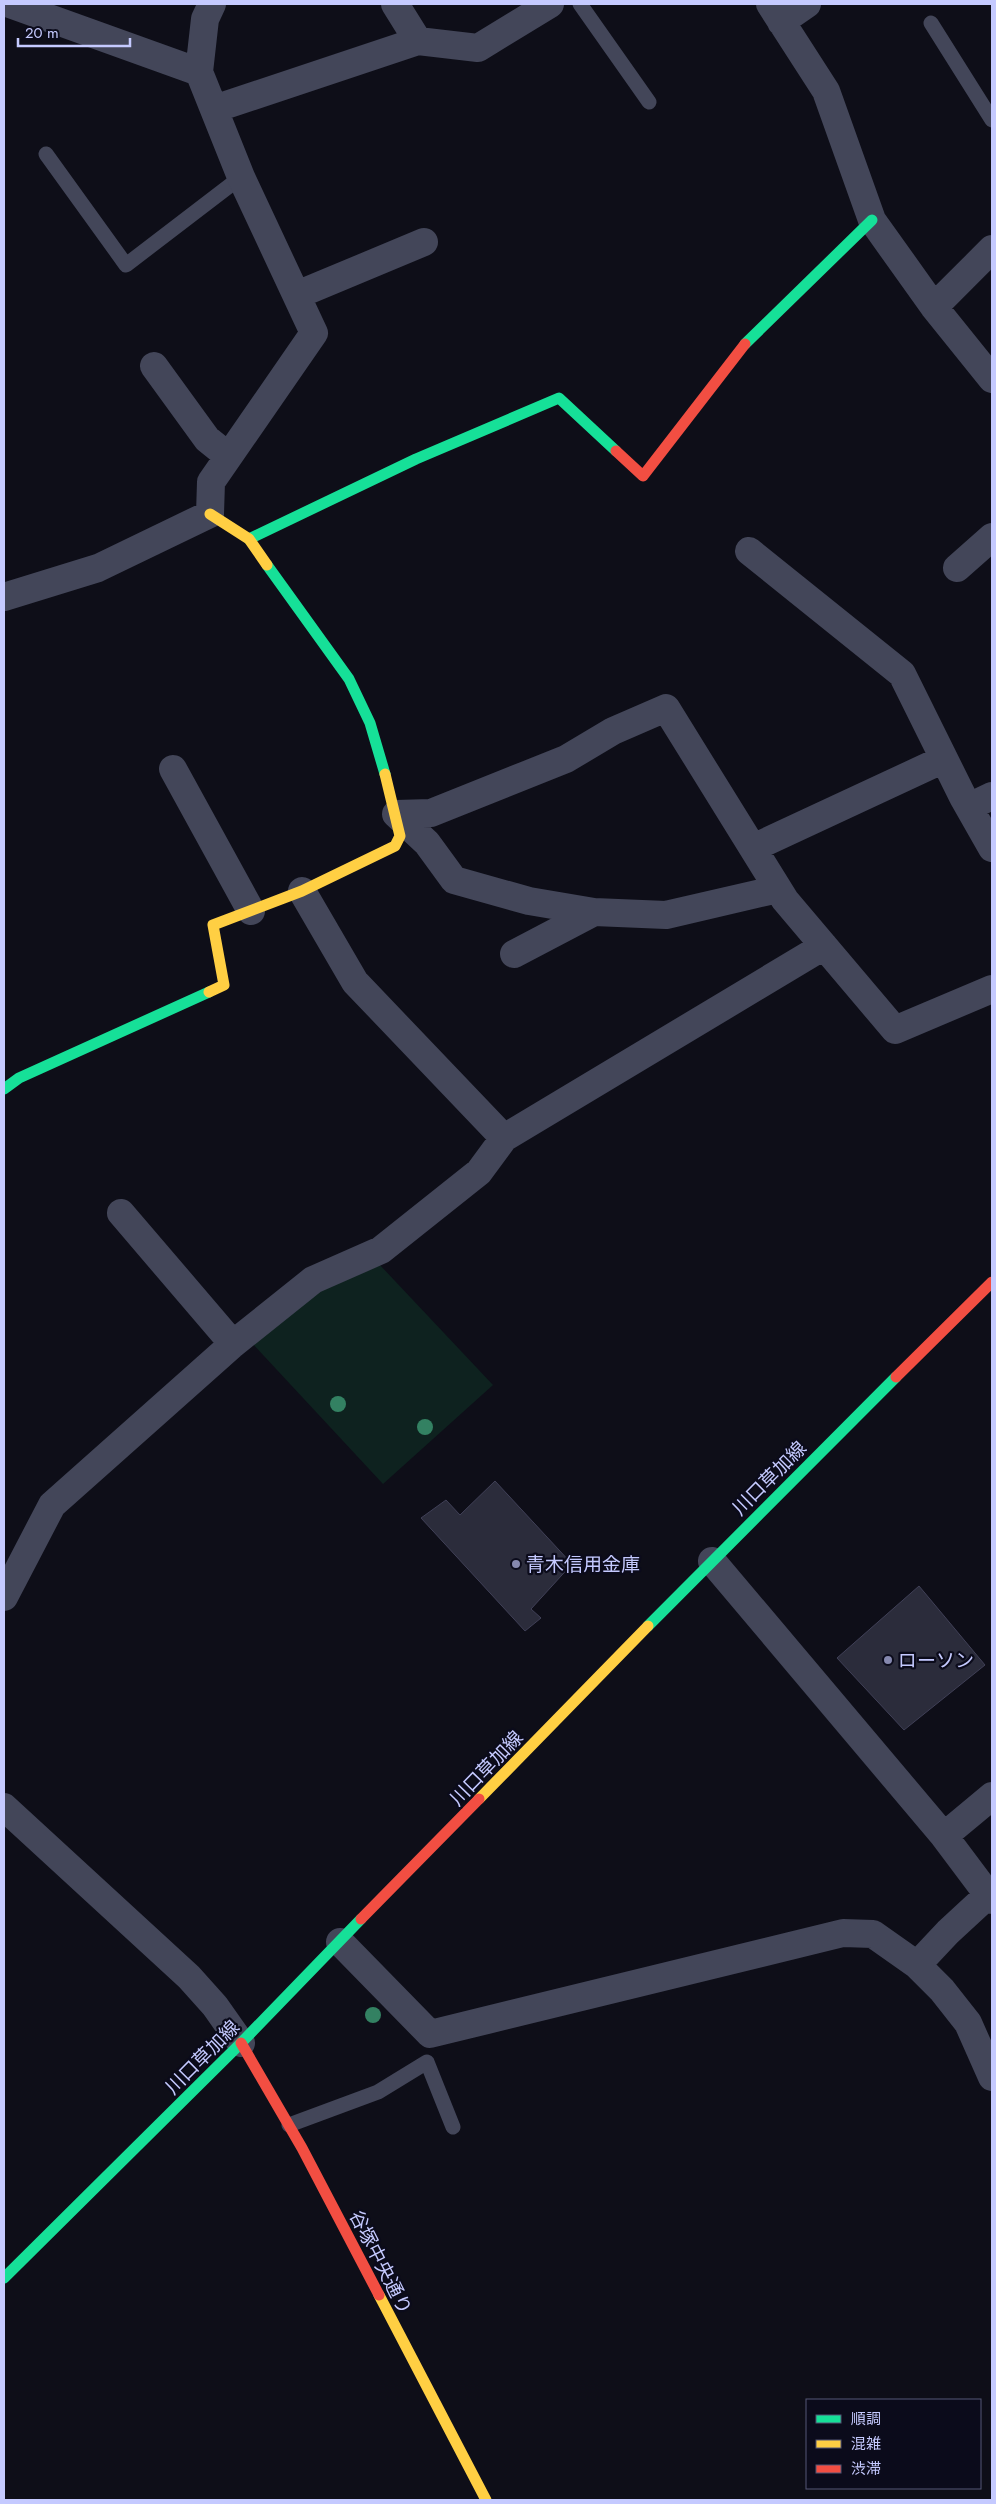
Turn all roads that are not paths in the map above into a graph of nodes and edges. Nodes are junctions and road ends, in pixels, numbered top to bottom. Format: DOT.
graph roads {
  1 [pos="10,4"];
  2 [pos="212,4"];
  3 [pos="395,4"];
  4 [pos="550,4"];
  5 [pos="580,4"];
  6 [pos="807,4"];
  7 [pos="775,13"];
  8 [pos="931,23"];
  9 [pos="418,41"];
  10 [pos="199,72"];
  11 [pos="649,102"];
  12 [pos="214,109"];
  13 [pos="992,120"];
  14 [pos="46,154"];
  15 [pos="241,177"];
  16 [pos="872,220"];
  17 [pos="424,242"];
  18 [pos="992,249"];
  19 [pos="297,295"];
  20 [pos="934,307"];
  21 [pos="154,366"];
  22 [pos="992,379"];
  23 [pos="228,456"];
  24 [pos="210,514"];
  25 [pos="992,537"];
  26 [pos="249,539"];
  27 [pos="749,551"];
  28 [pos="957,568"];
  29 [pos="4,597"];
  30 [pos="944,759"];
  31 [pos="173,769"];
  32 [pos="980,802"];
  33 [pos="396,814"];
  34 [pos="753,848"];
  35 [pos="992,848"];
  36 [pos="778,889"];
  37 [pos="302,891"];
  38 [pos="251,911"];
  39 [pos="594,912"];
  40 [pos="824,946"];
  41 [pos="514,954"];
  42 [pos="992,989"];
  43 [pos="4,1088"];
  44 [pos="504,1138"];
  45 [pos="121,1213"];
  46 [pos="992,1282"];
  47 [pos="233,1344"];
  48 [pos="712,1561"];
  49 [pos="4,1597"];
  50 [pos="992,1796"];
  51 [pos="4,1807"];
  52 [pos="944,1836"];
  53 [pos="990,1897"];
  54 [pos="340,1942"];
  55 [pos="918,1965"];
  56 [pos="241,2043"];
  57 [pos="992,2077"];
  58 [pos="289,2125"];
  59 [pos="453,2127"];
  60 [pos="4,2278"];
  61 [pos="486,2500"];
  1 -- 10 [label="street"];
  2 -- 10 [label="street"];
  3 -- 9 [label="street"];
  4 -- 9 [label="street"];
  5 -- 11 [label="lane"];
  6 -- 7 [label="street"];
  7 -- 16 [label="street"];
  8 -- 13 [label="lane"];
  9 -- 12 [label="street"];
  10 -- 12 [label="street"];
  12 -- 15 [label="street"];
  14 -- 15 [label="lane"];
  15 -- 19 [label="street"];
  16 -- 20 [label="street"];
  16 -- 26 [label="street"];
  17 -- 19 [label="street"];
  18 -- 20 [label="street"];
  19 -- 23 [label="street"];
  20 -- 22 [label="street"];
  21 -- 23 [label="street"];
  23 -- 24 [label="street"];
  24 -- 26 [label="street"];
  24 -- 29 [label="street"];
  25 -- 28 [label="street"];
  26 -- 33 [label="street"];
  27 -- 30 [label="street"];
  30 -- 32 [label="street"];
  30 -- 34 [label="street"];
  31 -- 38 [label="street"];
  32 -- 35 [label="street"];
  33 -- 34 [label="street"];
  33 -- 37 [label="street"];
  33 -- 39 [label="street"];
  34 -- 36 [label="street"];
  36 -- 39 [label="street"];
  36 -- 40 [label="street"];
  37 -- 38 [label="street"];
  37 -- 44 [label="street"];
  38 -- 43 [label="street"];
  39 -- 41 [label="street"];
  40 -- 42 [label="street"];
  40 -- 44 [label="street"];
  44 -- 47 [label="street"];
  45 -- 47 [label="street"];
  46 -- 48 [label="street, 川口草加線"];
  47 -- 49 [label="street"];
  48 -- 52 [label="street"];
  48 -- 54 [label="street, 川口草加線"];
  50 -- 52 [label="street"];
  51 -- 56 [label="street"];
  52 -- 53 [label="street"];
  53 -- 55 [label="street"];
  54 -- 55 [label="street"];
  54 -- 56 [label="street, 川口草加線"];
  55 -- 57 [label="street"];
  56 -- 58 [label="street, 谷塚中央通り"];
  56 -- 60 [label="street, 川口草加線"];
  58 -- 59 [label="lane"];
  58 -- 61 [label="street, 谷塚中央通り"];
}
